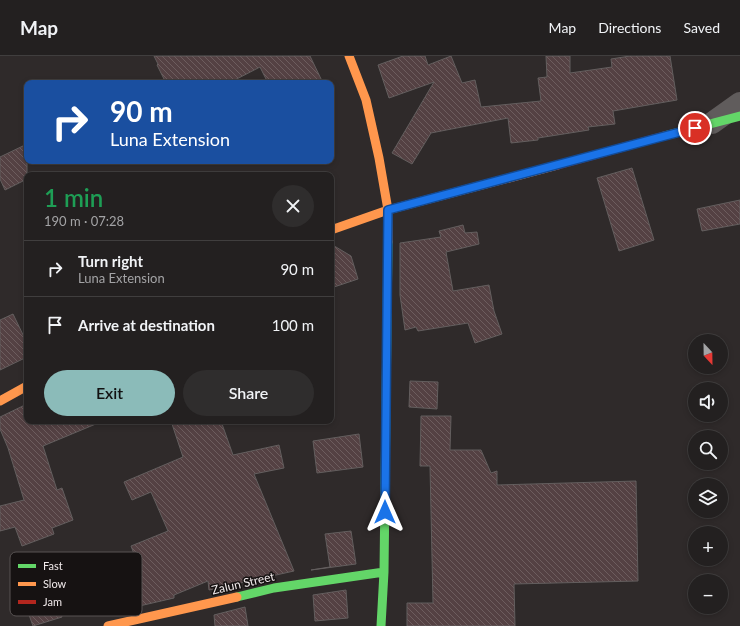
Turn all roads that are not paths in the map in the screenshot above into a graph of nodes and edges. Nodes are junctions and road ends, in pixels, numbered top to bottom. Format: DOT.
graph roads {
  1 [pos="349,56"];
  2 [pos="740,103"];
  3 [pos="740,116"];
  4 [pos="710,125"];
  5 [pos="388,210"];
  6 [pos="334,229"];
  7 [pos="24,388"];
  8 [pos="0,401"];
  9 [pos="384,572"];
  10 [pos="108,626"];
  11 [pos="381,626"];
  1 -- 5 [label="main road"];
  2 -- 4 [label="street"];
  3 -- 4 [label="main road"];
  4 -- 5 [label="main road"];
  5 -- 6 [label="main road"];
  5 -- 9 [label="main road"];
  7 -- 8 [label="main road"];
  9 -- 10 [label="main road, Zalun Street"];
  9 -- 11 [label="main road"];
}
